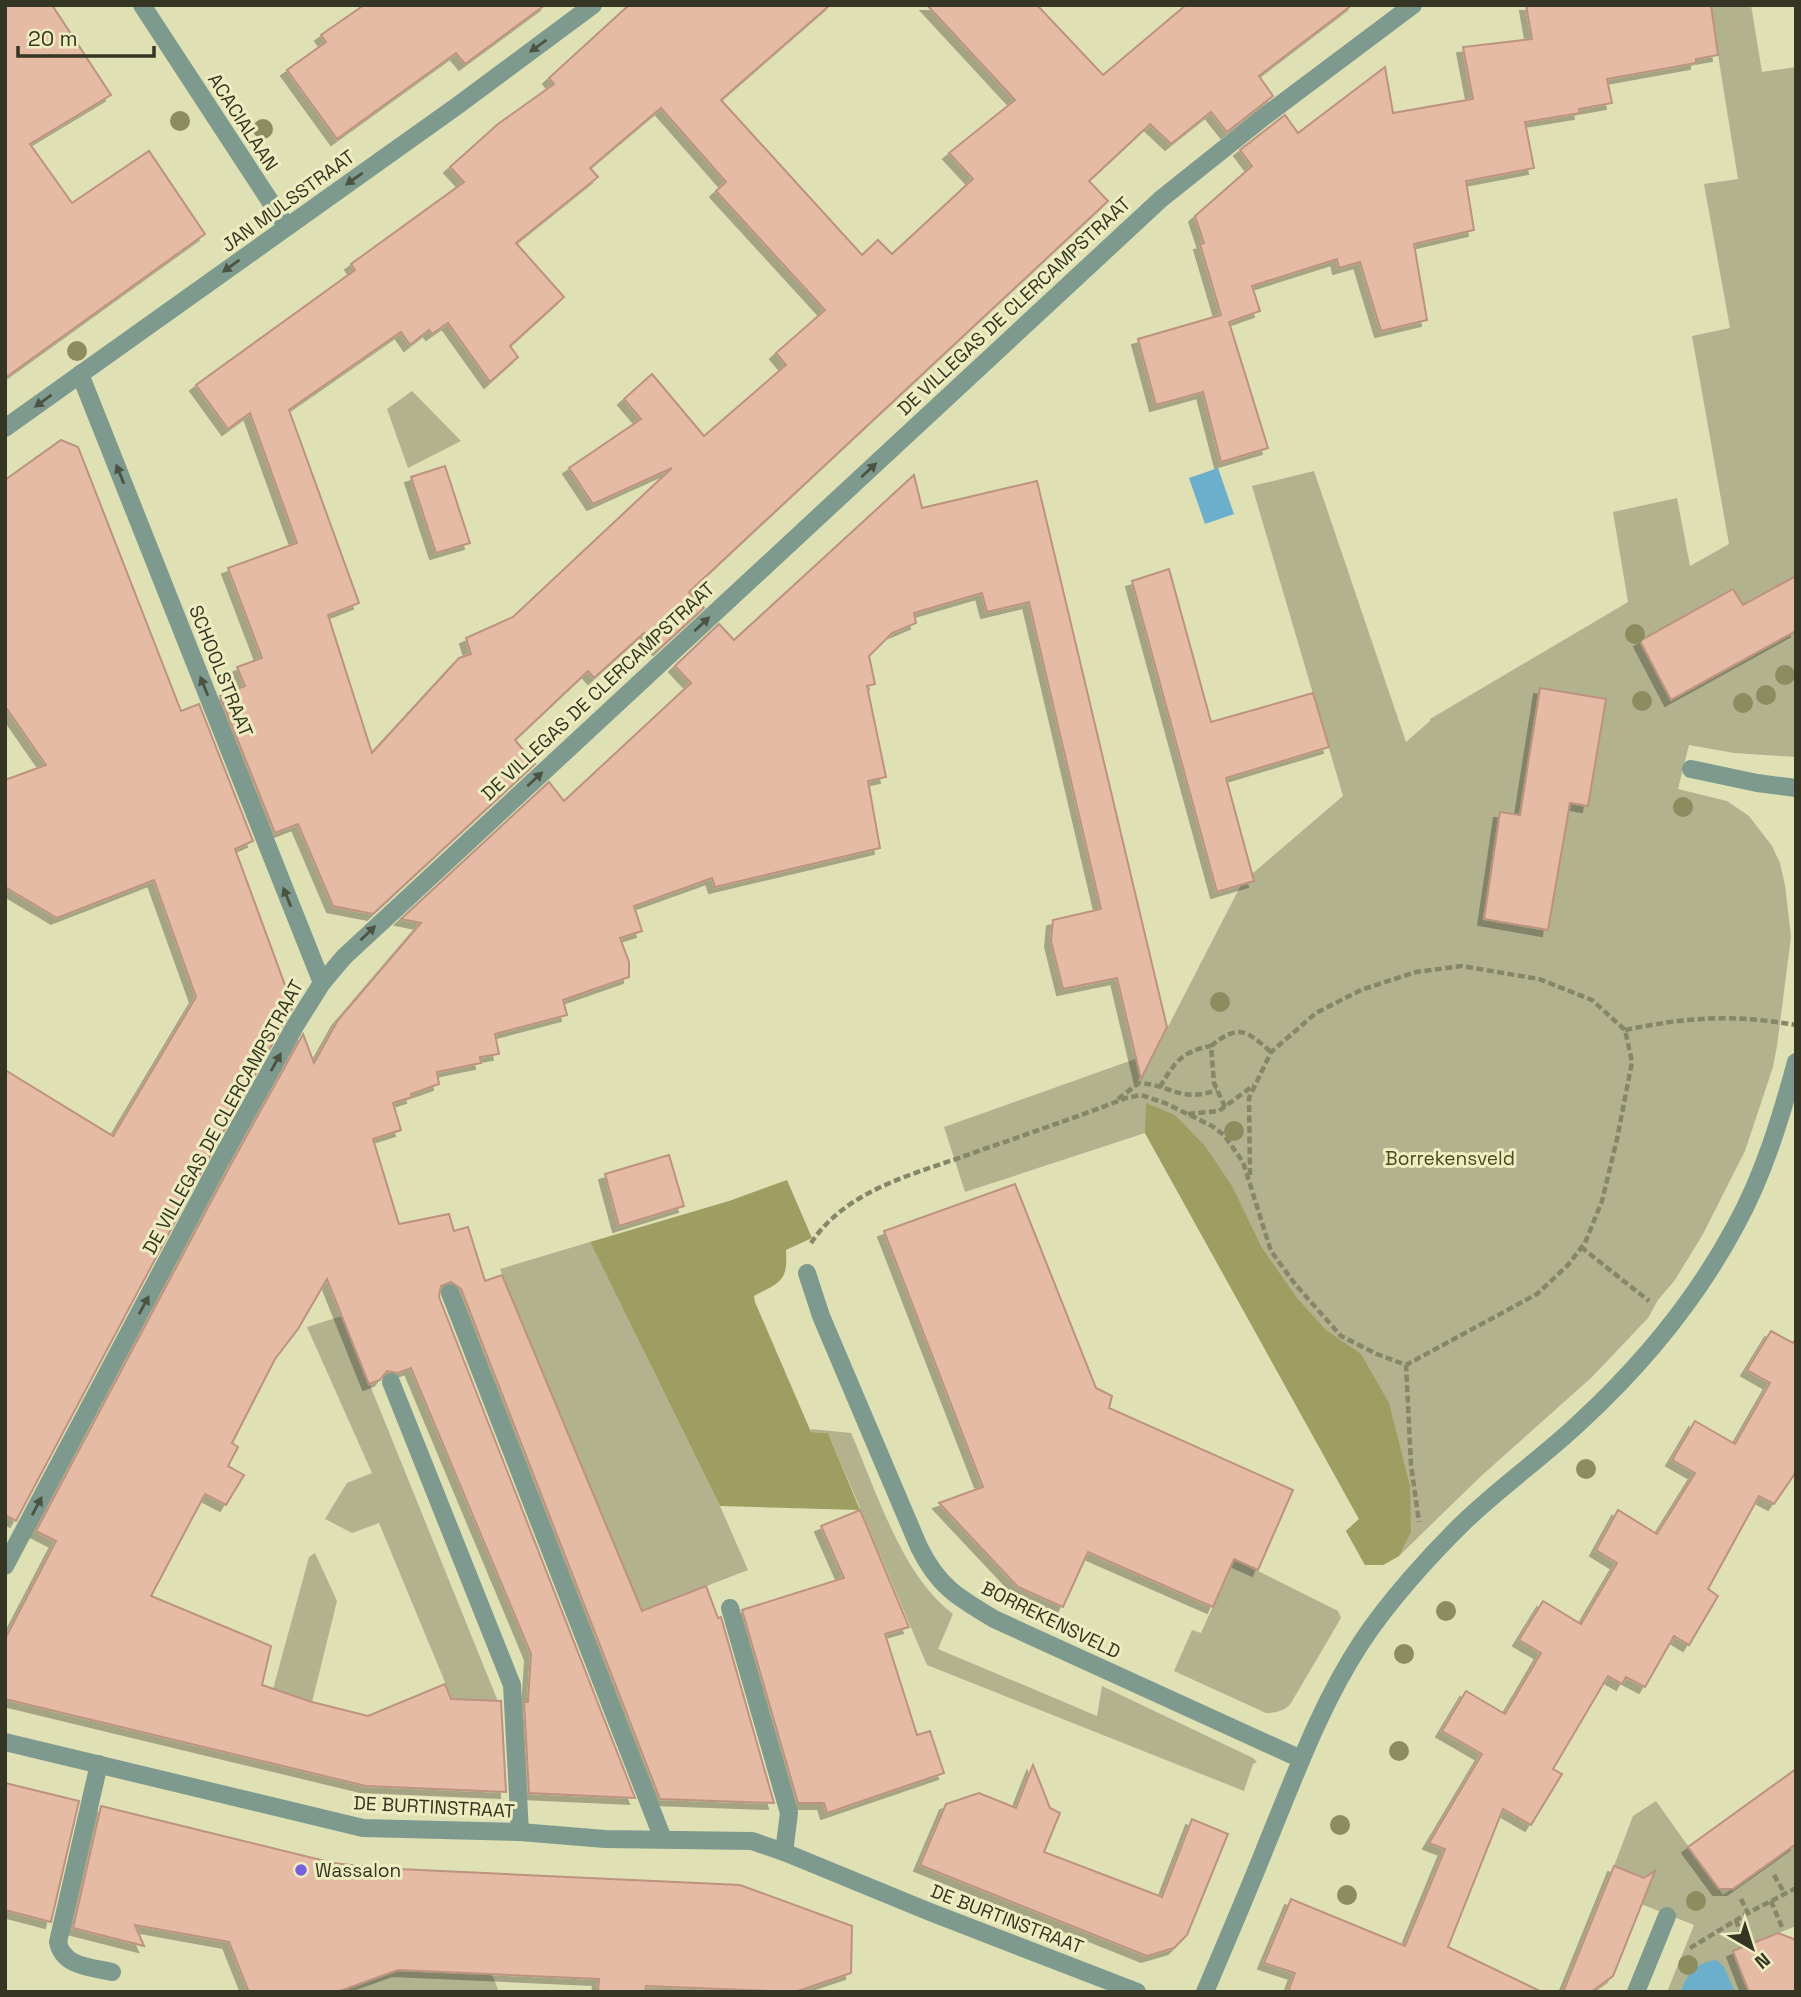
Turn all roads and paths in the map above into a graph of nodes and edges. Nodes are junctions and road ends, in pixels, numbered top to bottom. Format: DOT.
graph roads {
  1 [pos="142,5"];
  2 [pos="593,5"];
  3 [pos="1413,5"];
  4 [pos="287,227"];
  5 [pos="80,374"];
  6 [pos="5,429"];
  7 [pos="1691,769"];
  8 [pos="1796,788"];
  9 [pos="322,983"];
  10 [pos="1796,1024"];
  11 [pos="1625,1030"];
  12 [pos="1210,1046"];
  13 [pos="1272,1052"];
  14 [pos="1796,1062"];
  15 [pos="1256,1084"];
  16 [pos="1160,1087"];
  17 [pos="1217,1090"];
  18 [pos="1111,1104"];
  19 [pos="1225,1107"];
  20 [pos="1187,1114"];
  21 [pos="1250,1181"];
  22 [pos="1581,1247"];
  23 [pos="807,1273"];
  24 [pos="450,1293"];
  25 [pos="1675,1318"];
  26 [pos="1406,1365"];
  27 [pos="391,1382"];
  28 [pos="1430,1559"];
  29 [pos="5,1566"];
  30 [pos="730,1608"];
  31 [pos="5,1742"];
  32 [pos="1301,1759"];
  33 [pos="99,1764"];
  34 [pos="520,1832"];
  35 [pos="663,1839"];
  36 [pos="784,1852"];
  37 [pos="1774,1875"];
  38 [pos="1796,1888"];
  39 [pos="1785,1894"];
  40 [pos="1741,1899"];
  41 [pos="1771,1901"];
  42 [pos="1748,1913"];
  43 [pos="1667,1916"];
  44 [pos="1736,1920"];
  45 [pos="1782,1927"];
  46 [pos="1744,1943"];
  47 [pos="1689,1948"];
  48 [pos="111,1972"];
  49 [pos="1137,1992"];
  50 [pos="1205,1992"];
  51 [pos="1636,1992"];
  1 -- 4 [label="street, ACACIALAAN"];
  2 -- 4 [label="street, JAN MULSSTRAAT, one-way"];
  9 -- 3 [label="street, DE VILLEGAS DE CLERCAMPSTRAAT, one-way"];
  4 -- 5 [label="street, JAN MULSSTRAAT, one-way"];
  5 -- 6 [label="street, JAN MULSSTRAAT, one-way"];
  9 -- 5 [label="street, SCHOOLSTRAAT, one-way"];
  7 -- 8 [label="street"];
  29 -- 9 [label="street, DE VILLEGAS DE CLERCAMPSTRAAT, one-way"];
  10 -- 11 [label="path"];
  11 -- 13 [label="path"];
  11 -- 22 [label="path"];
  12 -- 13 [label="path"];
  12 -- 16 [label="path"];
  12 -- 17 [label="path"];
  13 -- 15 [label="path"];
  14 -- 25 [label="street"];
  15 -- 19 [label="path"];
  15 -- 21 [label="path"];
  16 -- 17 [label="path"];
  16 -- 18 [label="path"];
  17 -- 19 [label="path"];
  18 -- 20 [label="path"];
  18 -- 23 [label="path"];
  19 -- 20 [label="path"];
  20 -- 21 [label="path"];
  21 -- 26 [label="path"];
  22 -- 25 [label="path"];
  22 -- 26 [label="path"];
  23 -- 32 [label="street, BORREKENSVELD"];
  24 -- 35 [label="street"];
  25 -- 28 [label="street"];
  26 -- 28 [label="path"];
  27 -- 34 [label="street"];
  28 -- 32 [label="street"];
  30 -- 36 [label="street"];
  31 -- 33 [label="street, DE BURTINSTRAAT"];
  32 -- 50 [label="street"];
  33 -- 34 [label="street, DE BURTINSTRAAT"];
  33 -- 48 [label="street"];
  34 -- 35 [label="street, DE BURTINSTRAAT"];
  35 -- 36 [label="street, DE BURTINSTRAAT"];
  36 -- 49 [label="street, DE BURTINSTRAAT"];
  37 -- 39 [label="path"];
  38 -- 39 [label="path"];
  39 -- 41 [label="path"];
  40 -- 42 [label="path"];
  41 -- 42 [label="path"];
  41 -- 45 [label="path"];
  42 -- 44 [label="path"];
  43 -- 51 [label="street"];
  44 -- 46 [label="path"];
  44 -- 47 [label="path"];
}
